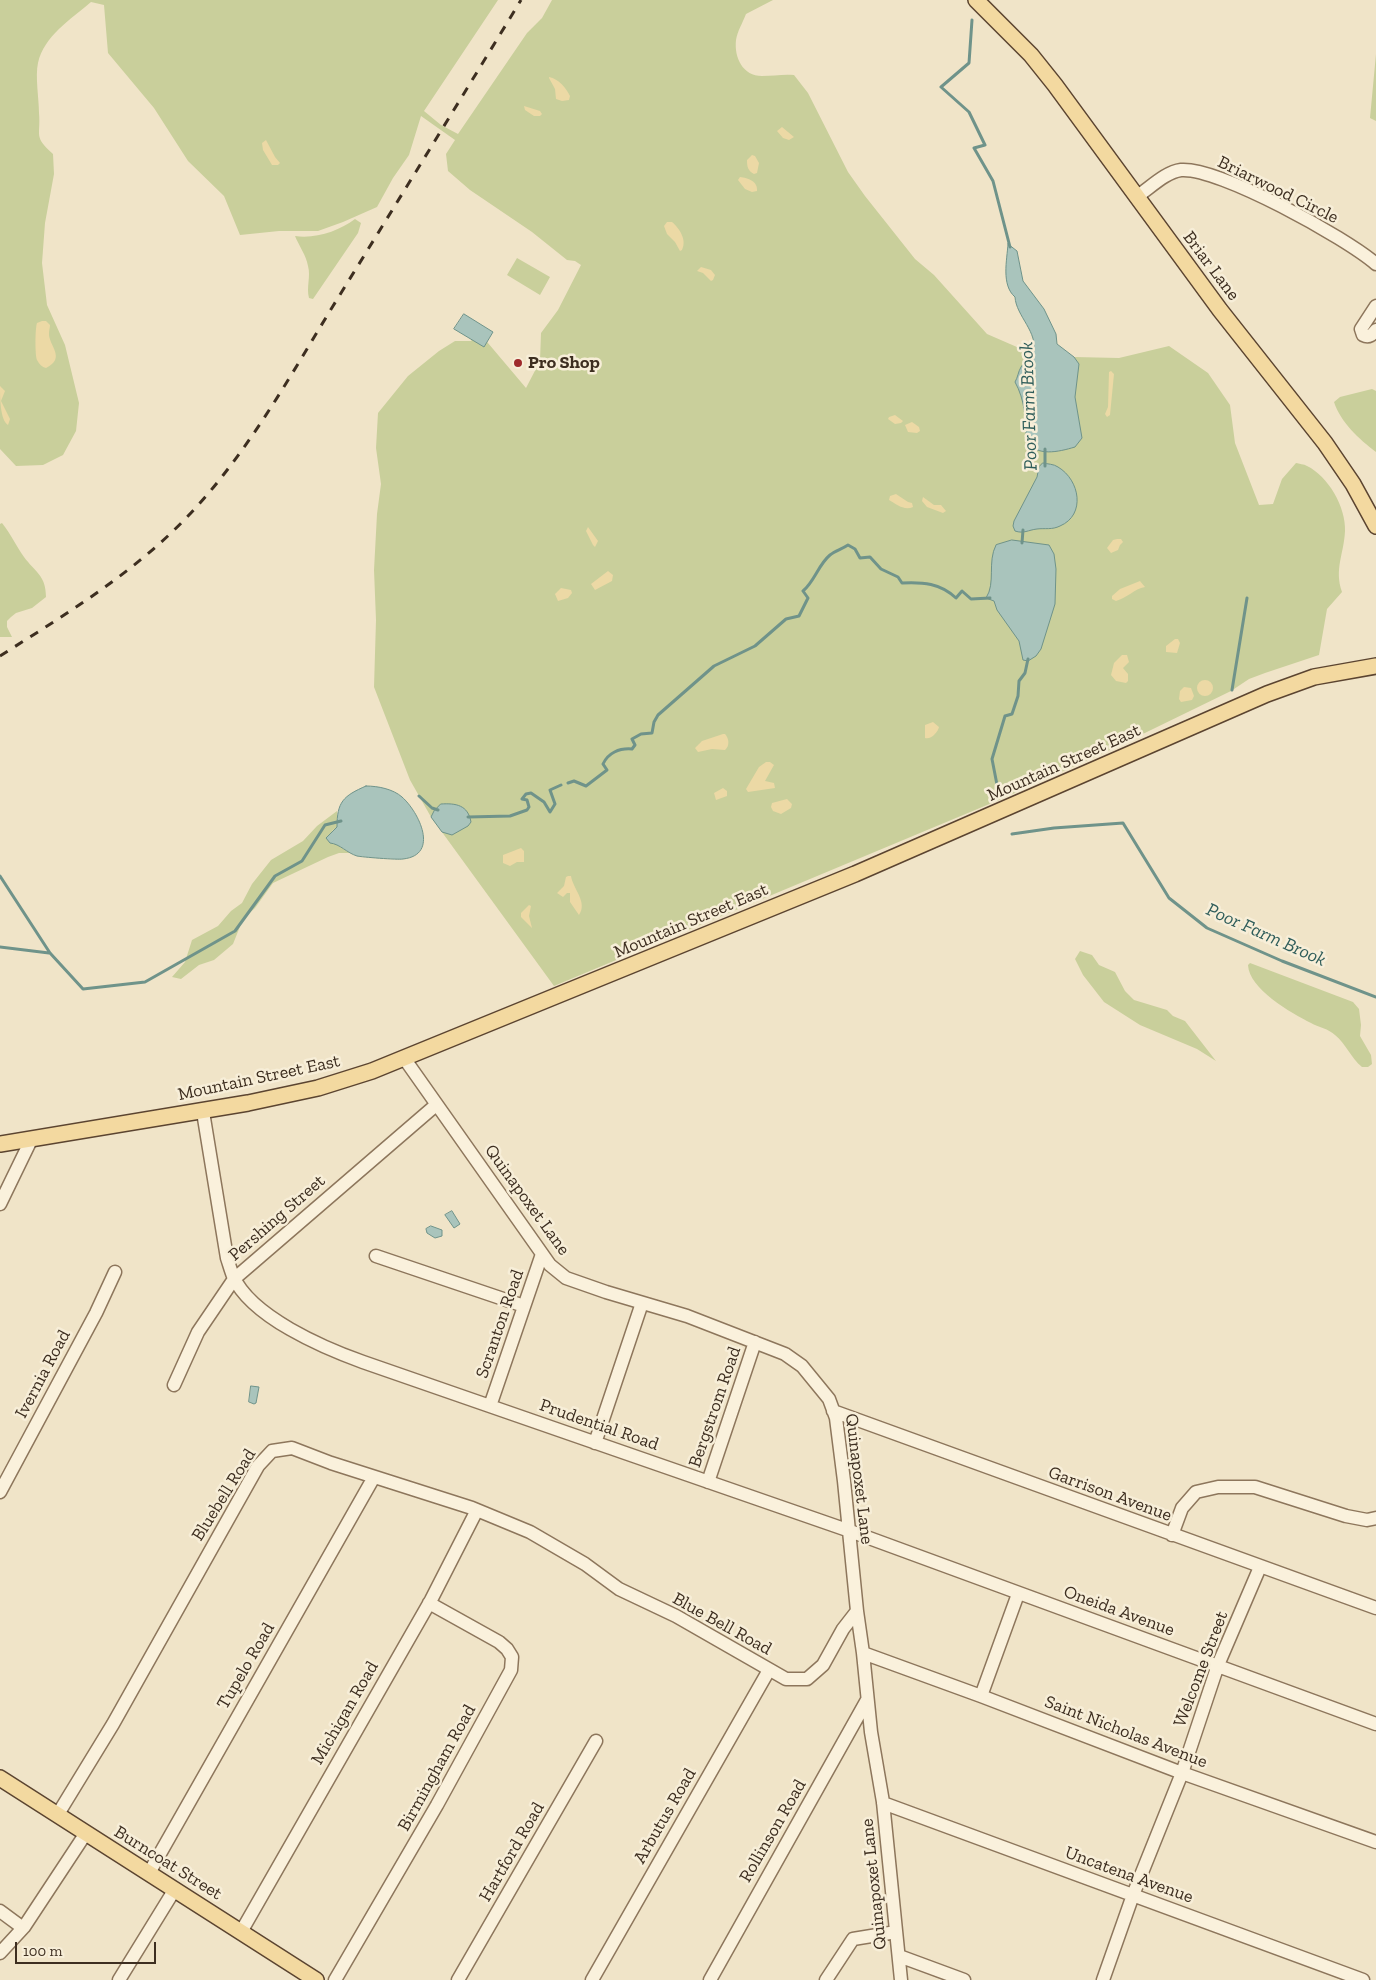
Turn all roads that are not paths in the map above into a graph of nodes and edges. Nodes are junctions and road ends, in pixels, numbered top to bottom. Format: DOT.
graph roads {
  1 [pos="976,0"];
  2 [pos="1136,197"];
  3 [pos="1376,264"];
  4 [pos="1376,306"];
  5 [pos="1376,330"];
  6 [pos="1376,526"];
  7 [pos="1376,666"];
  8 [pos="404,1058"];
  9 [pos="436,1105"];
  10 [pos="203,1112"];
  11 [pos="32,1138"];
  12 [pos="0,1144"];
  13 [pos="0,1204"];
  14 [pos="542,1254"];
  15 [pos="376,1256"];
  16 [pos="115,1272"];
  17 [pos="234,1279"];
  18 [pos="642,1303"];
  19 [pos="524,1306"];
  20 [pos="755,1342"];
  21 [pos="174,1385"];
  22 [pos="490,1406"];
  23 [pos="833,1411"];
  24 [pos="595,1443"];
  25 [pos="374,1477"];
  26 [pos="708,1482"];
  27 [pos="0,1492"];
  28 [pos="477,1510"];
  29 [pos="1376,1518"];
  30 [pos="850,1531"];
  31 [pos="1172,1535"];
  32 [pos="551,1544"];
  33 [pos="1260,1567"];
  34 [pos="1018,1594"];
  35 [pos="429,1603"];
  36 [pos="1376,1608"];
  37 [pos="857,1611"];
  38 [pos="863,1653"];
  39 [pos="1218,1665"];
  40 [pos="769,1670"];
  41 [pos="981,1696"];
  42 [pos="867,1700"];
  43 [pos="1376,1724"];
  44 [pos="596,1742"];
  45 [pos="1182,1773"];
  46 [pos="0,1778"];
  47 [pos="883,1803"];
  48 [pos="58,1814"];
  49 [pos="86,1833"];
  50 [pos="1376,1842"];
  51 [pos="149,1873"];
  52 [pos="175,1889"];
  53 [pos="1133,1895"];
  54 [pos="0,1911"];
  55 [pos="23,1928"];
  56 [pos="241,1932"];
  57 [pos="896,1932"];
  58 [pos="0,1953"];
  59 [pos="899,1956"];
  60 [pos="119,1980"];
  61 [pos="316,1980"];
  62 [pos="335,1980"];
  63 [pos="458,1980"];
  64 [pos="592,1980"];
  65 [pos="710,1980"];
  66 [pos="826,1980"];
  67 [pos="901,1980"];
  68 [pos="964,1980"];
  69 [pos="1103,1980"];
  70 [pos="1363,1980"];
  1 -- 2 [label="main road, Briar Lane"];
  2 -- 3 [label="street, Briarwood Circle"];
  2 -- 6 [label="main road, Briar Lane"];
  4 -- 5 [label="street"];
  7 -- 8 [label="main road, Mountain Street East"];
  8 -- 9 [label="street, Quinapoxet Lane"];
  8 -- 10 [label="main road, Mountain Street East"];
  9 -- 14 [label="street, Quinapoxet Lane"];
  9 -- 17 [label="street, Pershing Street"];
  10 -- 11 [label="main road, Mountain Street East"];
  10 -- 17 [label="street"];
  11 -- 12 [label="main road, Mountain Street East"];
  11 -- 13 [label="street"];
  14 -- 18 [label="street, Quinapoxet Lane"];
  14 -- 19 [label="street, Scranton Road"];
  15 -- 19 [label="street"];
  16 -- 27 [label="street, Ivernia Road"];
  17 -- 21 [label="street, Pershing Street"];
  17 -- 22 [label="street, Prudential Road"];
  18 -- 20 [label="street, Quinapoxet Lane"];
  18 -- 24 [label="street"];
  19 -- 22 [label="street, Scranton Road"];
  20 -- 23 [label="street, Quinapoxet Lane"];
  20 -- 26 [label="street, Bergstrom Road"];
  22 -- 24 [label="street, Prudential Road"];
  23 -- 30 [label="street, Quinapoxet Lane"];
  23 -- 31 [label="street, Garrison Avenue"];
  24 -- 26 [label="street, Prudential Road"];
  25 -- 28 [label="street, Bluebell Road"];
  25 -- 48 [label="street, Bluebell Road"];
  25 -- 51 [label="street, Tupelo Road"];
  26 -- 30 [label="street, Prudential Road"];
  28 -- 32 [label="street, Bluebell Road"];
  28 -- 35 [label="street, Michigan Road"];
  29 -- 31 [label="street"];
  30 -- 34 [label="street, Oneida Avenue"];
  30 -- 37 [label="street, Quinapoxet Lane"];
  31 -- 33 [label="street, Garrison Avenue"];
  32 -- 40 [label="street, Blue Bell Road"];
  33 -- 36 [label="street, Garrison Avenue"];
  33 -- 39 [label="street, Welcome Street"];
  34 -- 39 [label="street, Oneida Avenue"];
  34 -- 41 [label="street"];
  35 -- 56 [label="street, Michigan Road"];
  35 -- 62 [label="street, Birmingham Road"];
  37 -- 38 [label="street, Quinapoxet Lane"];
  37 -- 40 [label="street, Blue Bell Road"];
  38 -- 41 [label="street, Saint Nicholas Avenue"];
  38 -- 42 [label="street, Quinapoxet Lane"];
  39 -- 43 [label="street, Oneida Avenue"];
  39 -- 45 [label="street, Welcome Street"];
  40 -- 64 [label="street, Arbutus Road"];
  41 -- 45 [label="street, Saint Nicholas Avenue"];
  42 -- 47 [label="street, Quinapoxet Lane"];
  42 -- 65 [label="street, Rollinson Road"];
  44 -- 63 [label="street, Hartford Road"];
  45 -- 50 [label="street, Saint Nicholas Avenue"];
  45 -- 53 [label="street, Welcome Street"];
  46 -- 48 [label="main road, Burncoat Street"];
  47 -- 53 [label="street, Uncatena Avenue"];
  47 -- 57 [label="street, Quinapoxet Lane"];
  48 -- 49 [label="main road, Burncoat Street"];
  49 -- 51 [label="main road, Burncoat Street"];
  49 -- 55 [label="street"];
  51 -- 52 [label="main road, Burncoat Street"];
  52 -- 56 [label="main road, Burncoat Street"];
  52 -- 60 [label="street"];
  53 -- 69 [label="street, Welcome Street"];
  53 -- 70 [label="street, Uncatena Avenue"];
  54 -- 55 [label="street"];
  55 -- 58 [label="street"];
  56 -- 61 [label="main road, Burncoat Street"];
  57 -- 59 [label="street, Quinapoxet Lane"];
  57 -- 66 [label="street"];
  59 -- 67 [label="street, Quinapoxet Lane"];
  59 -- 68 [label="street"];
}
